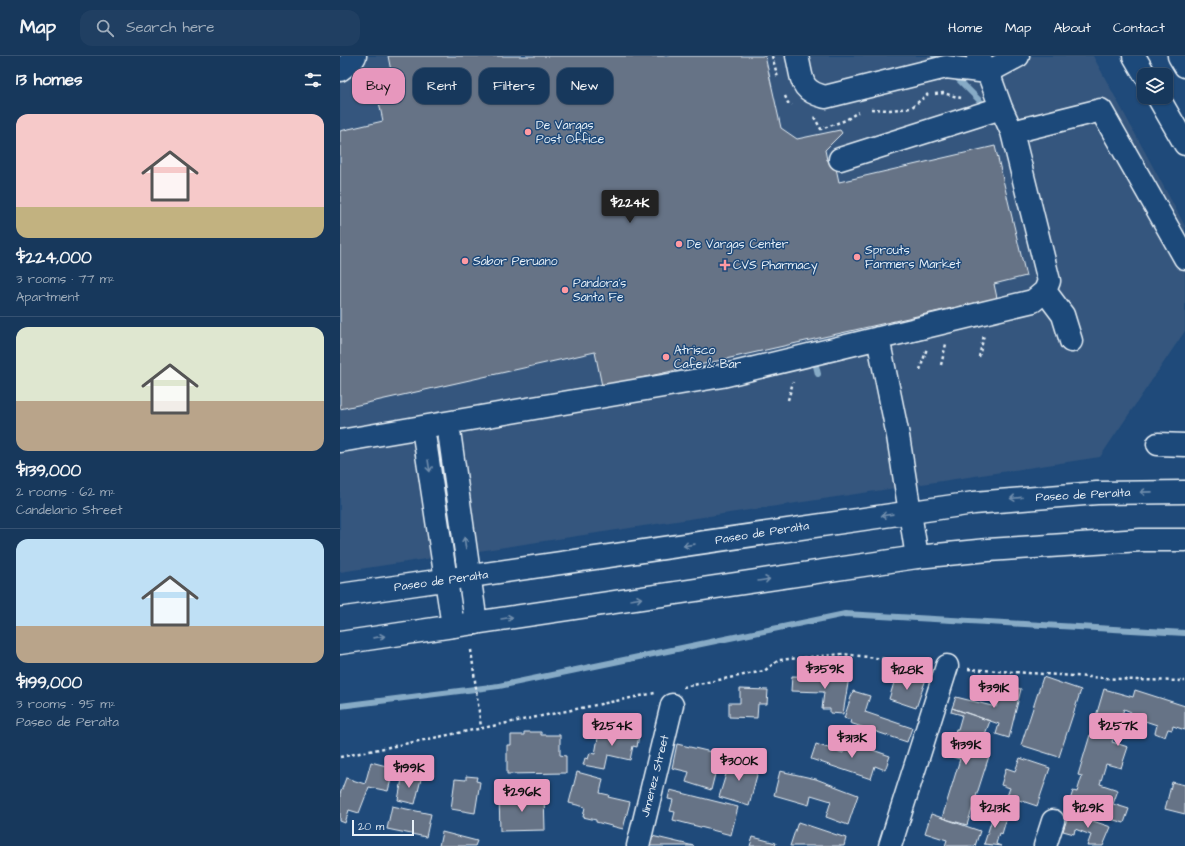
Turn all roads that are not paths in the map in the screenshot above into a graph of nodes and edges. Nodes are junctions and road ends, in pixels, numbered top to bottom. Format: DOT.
graph roads {
  1 [pos="355,56"];
  2 [pos="797,56"];
  3 [pos="1018,56"];
  4 [pos="1134,56"];
  5 [pos="1179,56"];
  6 [pos="983,64"];
  7 [pos="1185,66"];
  8 [pos="1141,68"];
  9 [pos="340,70"];
  10 [pos="1162,104"];
  11 [pos="1001,108"];
  12 [pos="1012,132"];
  13 [pos="1185,144"];
  14 [pos="840,159"];
  15 [pos="1185,258"];
  16 [pos="1045,291"];
  17 [pos="878,338"];
  18 [pos="1071,341"];
  19 [pos="448,424"];
  20 [pos="423,428"];
  21 [pos="340,441"];
  22 [pos="1158,444"];
  23 [pos="1185,445"];
  24 [pos="1185,492"];
  25 [pos="910,512"];
  26 [pos="1185,540"];
  27 [pos="917,556"];
  28 [pos="470,577"];
  29 [pos="446,580"];
  30 [pos="340,595"];
  31 [pos="476,623"];
  32 [pos="453,626"];
  33 [pos="340,643"];
  34 [pos="947,666"];
  35 [pos="669,695"];
  36 [pos="1053,821"];
  37 [pos="638,846"];
  38 [pos="890,846"];
  39 [pos="1045,846"];
  1 -- 9 [label="main road"];
  2 -- 6 [label="main road"];
  3 -- 6 [label="main road"];
  4 -- 8 [label="main road"];
  5 -- 7 [label="main road"];
  6 -- 11 [label="main road"];
  10 -- 13 [label="main road"];
  11 -- 12 [label="main road"];
  11 -- 14 [label="main road"];
  12 -- 15 [label="main road"];
  12 -- 16 [label="main road"];
  16 -- 17 [label="main road"];
  16 -- 18 [label="main road"];
  17 -- 19 [label="main road"];
  17 -- 25 [label="main road"];
  19 -- 20 [label="main road"];
  28 -- 19 [label="main road, one-way"];
  20 -- 21 [label="main road"];
  20 -- 29 [label="main road, one-way"];
  22 -- 23 [label="main road"];
  24 -- 25 [label="main road, Paseo de Peralta, one-way"];
  25 -- 27 [label="main road"];
  25 -- 28 [label="main road, Paseo de Peralta, one-way"];
  26 -- 27 [label="main road"];
  31 -- 27 [label="main road, one-way"];
  28 -- 29 [label="main road, Paseo de Peralta"];
  28 -- 31 [label="main road"];
  29 -- 30 [label="main road, Paseo de Peralta"];
  29 -- 32 [label="main road"];
  31 -- 32 [label="main road"];
  33 -- 32 [label="main road, one-way"];
  34 -- 38 [label="main road"];
  35 -- 37 [label="main road, Jimenez Street"];
  36 -- 39 [label="main road"];
}
